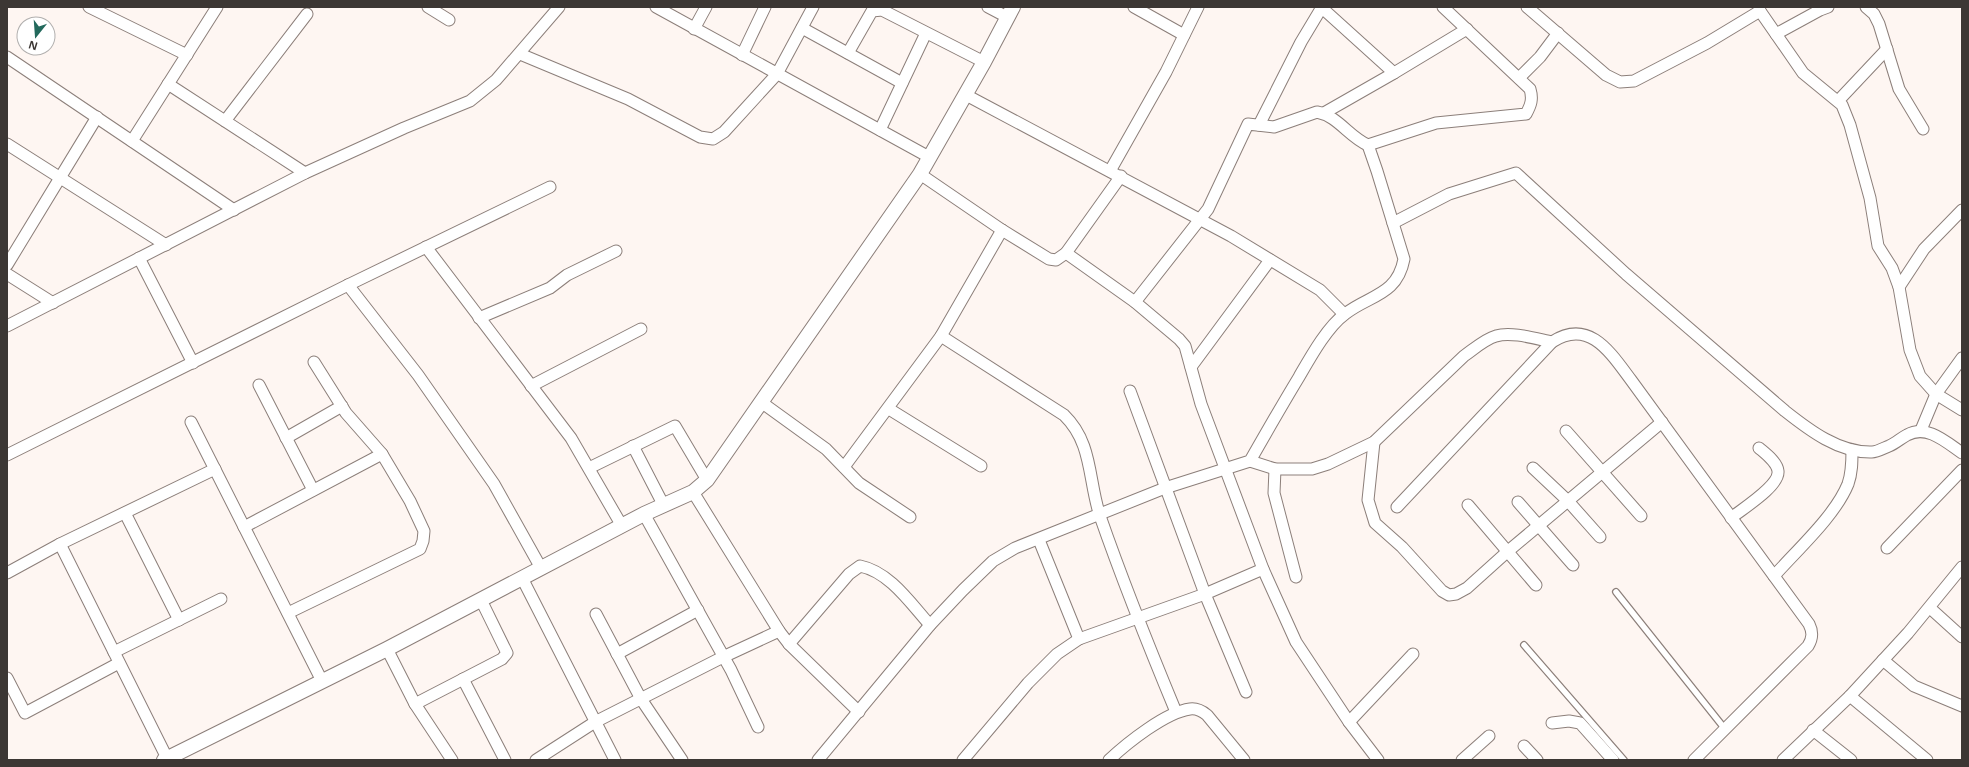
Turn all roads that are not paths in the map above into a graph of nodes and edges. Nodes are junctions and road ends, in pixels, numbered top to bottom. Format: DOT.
graph roads {
  1 [pos="89,7"];
  2 [pos="217,7"];
  3 [pos="428,7"];
  4 [pos="559,7"];
  5 [pos="656,7"];
  6 [pos="706,7"];
  7 [pos="765,7"];
  8 [pos="813,7"];
  9 [pos="988,7"];
  10 [pos="1134,7"];
  11 [pos="1198,7"];
  12 [pos="1321,7"];
  13 [pos="1443,7"];
  14 [pos="1527,7"];
  15 [pos="1828,7"];
  16 [pos="1866,7"];
  17 [pos="1760,9"];
  18 [pos="1010,12"];
  19 [pos="307,14"];
  20 [pos="449,20"];
  21 [pos="802,28"];
  22 [pos="694,29"];
  23 [pos="1467,29"];
  24 [pos="926,33"];
  25 [pos="1558,33"];
  26 [pos="1776,34"];
  27 [pos="1184,35"];
  28 [pos="1887,49"];
  29 [pos="848,53"];
  30 [pos="520,54"];
  31 [pos="187,55"];
  32 [pos="742,55"];
  33 [pos="7,57"];
  34 [pos="984,62"];
  35 [pos="1394,73"];
  36 [pos="777,74"];
  37 [pos="1519,78"];
  38 [pos="902,82"];
  39 [pos="168,84"];
  40 [pos="966,95"];
  41 [pos="1838,101"];
  42 [pos="1324,113"];
  43 [pos="97,117"];
  44 [pos="225,121"];
  45 [pos="1259,125"];
  46 [pos="1923,129"];
  47 [pos="880,130"];
  48 [pos="132,141"];
  49 [pos="1368,145"];
  50 [pos="9,149"];
  51 [pos="929,157"];
  52 [pos="1110,171"];
  53 [pos="305,173"];
  54 [pos="920,174"];
  55 [pos="1121,176"];
  56 [pos="60,178"];
  57 [pos="550,187"];
  58 [pos="234,210"];
  59 [pos="1962,210"];
  60 [pos="1200,219"];
  61 [pos="1393,223"];
  62 [pos="1002,230"];
  63 [pos="166,245"];
  64 [pos="426,247"];
  65 [pos="616,251"];
  66 [pos="1066,253"];
  67 [pos="139,258"];
  68 [pos="1270,260"];
  69 [pos="7,264"];
  70 [pos="10,279"];
  71 [pos="348,285"];
  72 [pos="1899,287"];
  73 [pos="1135,302"];
  74 [pos="53,303"];
  75 [pos="1344,314"];
  76 [pos="479,318"];
  77 [pos="7,326"];
  78 [pos="640,329"];
  79 [pos="941,336"];
  80 [pos="1552,342"];
  81 [pos="1962,358"];
  82 [pos="314,362"];
  83 [pos="193,363"];
  84 [pos="1191,368"];
  85 [pos="259,385"];
  86 [pos="531,386"];
  87 [pos="1130,391"];
  88 [pos="1936,394"];
  89 [pos="761,402"];
  90 [pos="342,406"];
  91 [pos="889,409"];
  92 [pos="1962,410"];
  93 [pos="191,422"];
  94 [pos="1662,422"];
  95 [pos="1921,430"];
  96 [pos="1566,431"];
  97 [pos="286,438"];
  98 [pos="1374,442"];
  99 [pos="633,446"];
  100 [pos="1759,448"];
  101 [pos="1852,450"];
  102 [pos="1962,453"];
  103 [pos="382,454"];
  104 [pos="7,455"];
  105 [pos="1250,461"];
  106 [pos="981,466"];
  107 [pos="844,467"];
  108 [pos="589,468"];
  109 [pos="1226,468"];
  110 [pos="1533,468"];
  111 [pos="215,469"];
  112 [pos="1275,469"];
  113 [pos="1962,470"];
  114 [pos="1603,472"];
  115 [pos="707,480"];
  116 [pos="1165,488"];
  117 [pos="313,490"];
  118 [pos="693,492"];
  119 [pos="1568,501"];
  120 [pos="1518,502"];
  121 [pos="1468,505"];
  122 [pos="664,506"];
  123 [pos="1397,507"];
  124 [pos="125,513"];
  125 [pos="644,514"];
  126 [pos="1099,514"];
  127 [pos="1640,516"];
  128 [pos="910,517"];
  129 [pos="1731,518"];
  130 [pos="622,526"];
  131 [pos="1538,526"];
  132 [pos="244,527"];
  133 [pos="1600,537"];
  134 [pos="1039,540"];
  135 [pos="60,544"];
  136 [pos="1887,548"];
  137 [pos="1507,552"];
  138 [pos="1573,565"];
  139 [pos="541,568"];
  140 [pos="1962,568"];
  141 [pos="1263,570"];
  142 [pos="7,573"];
  143 [pos="1774,576"];
  144 [pos="1296,577"];
  145 [pos="522,578"];
  146 [pos="1536,585"];
  147 [pos="1616,592"];
  148 [pos="1206,594"];
  149 [pos="220,599"];
  150 [pos="481,600"];
  151 [pos="1930,608"];
  152 [pos="698,610"];
  153 [pos="288,613"];
  154 [pos="596,614"];
  155 [pos="1138,619"];
  156 [pos="179,620"];
  157 [pos="930,625"];
  158 [pos="779,631"];
  159 [pos="1962,637"];
  160 [pos="1079,639"];
  161 [pos="789,644"];
  162 [pos="1524,645"];
  163 [pos="387,649"];
  164 [pos="114,652"];
  165 [pos="617,654"];
  166 [pos="1413,654"];
  167 [pos="723,657"];
  168 [pos="1883,660"];
  169 [pos="119,663"];
  170 [pos="7,678"];
  171 [pos="463,679"];
  172 [pos="322,681"];
  173 [pos="1246,692"];
  174 [pos="1850,696"];
  175 [pos="640,699"];
  176 [pos="415,704"];
  177 [pos="1962,706"];
  178 [pos="860,712"];
  179 [pos="1176,712"];
  180 [pos="595,722"];
  181 [pos="1349,722"];
  182 [pos="1552,723"];
  183 [pos="758,727"];
  184 [pos="1725,730"];
  185 [pos="1813,730"];
  186 [pos="1489,736"];
  187 [pos="1524,746"];
  188 [pos="165,759"];
  189 [pos="452,760"];
  190 [pos="504,760"];
  191 [pos="536,760"];
  192 [pos="614,760"];
  193 [pos="682,760"];
  194 [pos="818,760"];
  195 [pos="963,760"];
  196 [pos="1109,760"];
  197 [pos="1244,760"];
  198 [pos="1378,760"];
  199 [pos="1462,760"];
  200 [pos="1537,760"];
  201 [pos="1612,760"];
  202 [pos="1624,760"];
  203 [pos="1694,760"];
  204 [pos="1783,760"];
  205 [pos="1851,760"];
  206 [pos="1928,760"];
  1 -- 31 [label="street"];
  2 -- 31 [label="street"];
  3 -- 20 [label="street"];
  4 -- 30 [label="street"];
  5 -- 22 [label="street"];
  6 -- 22 [label="street"];
  7 -- 32 [label="street"];
  8 -- 21 [label="street"];
  9 -- 18 [label="street"];
  10 -- 27 [label="street"];
  11 -- 27 [label="street"];
  12 -- 35 [label="street"];
  12 -- 45 [label="street"];
  13 -- 23 [label="street"];
  14 -- 25 [label="street"];
  15 -- 26 [label="street"];
  16 -- 28 [label="street"];
  17 -- 25 [label="street"];
  17 -- 26 [label="street"];
  18 -- 34 [label="street"];
  19 -- 44 [label="street"];
  21 -- 29 [label="street"];
  21 -- 36 [label="street"];
  22 -- 32 [label="street"];
  23 -- 35 [label="street"];
  23 -- 37 [label="street"];
  24 -- 29 [label="street"];
  24 -- 34 [label="street"];
  24 -- 38 [label="street"];
  25 -- 37 [label="street"];
  26 -- 41 [label="street"];
  27 -- 52 [label="street"];
  28 -- 41 [label="street"];
  28 -- 46 [label="street"];
  29 -- 38 [label="street"];
  30 -- 36 [label="street"];
  30 -- 53 [label="street"];
  31 -- 39 [label="street"];
  32 -- 36 [label="street"];
  33 -- 43 [label="street"];
  34 -- 40 [label="street"];
  35 -- 42 [label="street"];
  36 -- 47 [label="street"];
  37 -- 49 [label="street"];
  38 -- 47 [label="street"];
  39 -- 44 [label="street"];
  39 -- 48 [label="street"];
  40 -- 51 [label="street"];
  40 -- 52 [label="street"];
  41 -- 72 [label="street"];
  42 -- 45 [label="street"];
  42 -- 49 [label="street"];
  43 -- 48 [label="street"];
  43 -- 56 [label="street"];
  44 -- 53 [label="street"];
  45 -- 60 [label="street"];
  47 -- 51 [label="street"];
  48 -- 58 [label="street"];
  49 -- 61 [label="street"];
  50 -- 56 [label="street"];
  51 -- 54 [label="street"];
  52 -- 55 [label="street"];
  53 -- 58 [label="street"];
  54 -- 62 [label="street"];
  54 -- 89 [label="street"];
  55 -- 60 [label="street"];
  55 -- 66 [label="street"];
  56 -- 63 [label="street"];
  56 -- 69 [label="street"];
  57 -- 64 [label="street"];
  58 -- 63 [label="street"];
  59 -- 72 [label="street"];
  60 -- 68 [label="street"];
  60 -- 73 [label="street"];
  61 -- 75 [label="street"];
  61 -- 101 [label="street"];
  62 -- 66 [label="street"];
  62 -- 79 [label="street"];
  63 -- 67 [label="street"];
  64 -- 71 [label="street"];
  64 -- 76 [label="street"];
  65 -- 76 [label="street"];
  66 -- 73 [label="street"];
  67 -- 74 [label="street"];
  67 -- 83 [label="street"];
  68 -- 75 [label="street"];
  68 -- 84 [label="street"];
  70 -- 74 [label="street"];
  71 -- 83 [label="street"];
  71 -- 139 [label="street"];
  72 -- 88 [label="street"];
  73 -- 84 [label="street"];
  74 -- 77 [label="street"];
  75 -- 105 [label="street"];
  76 -- 86 [label="street"];
  78 -- 86 [label="street"];
  79 -- 91 [label="street"];
  79 -- 126 [label="street"];
  80 -- 94 [label="street"];
  80 -- 98 [label="street"];
  80 -- 123 [label="street"];
  81 -- 88 [label="street"];
  82 -- 90 [label="street"];
  83 -- 104 [label="street"];
  84 -- 109 [label="street"];
  85 -- 97 [label="street"];
  86 -- 108 [label="street"];
  87 -- 116 [label="street"];
  88 -- 92 [label="street"];
  88 -- 95 [label="street"];
  89 -- 107 [label="street"];
  89 -- 115 [label="street"];
  90 -- 97 [label="street"];
  90 -- 103 [label="street"];
  91 -- 106 [label="street"];
  91 -- 107 [label="street"];
  93 -- 111 [label="street"];
  94 -- 114 [label="street"];
  94 -- 129 [label="street"];
  95 -- 101 [label="street"];
  95 -- 102 [label="street"];
  96 -- 114 [label="street"];
  97 -- 117 [label="street"];
  98 -- 112 [label="street"];
  98 -- 137 [label="street"];
  99 -- 108 [label="street"];
  99 -- 115 [label="street"];
  99 -- 122 [label="street"];
  100 -- 129 [label="street"];
  101 -- 143 [label="street"];
  103 -- 117 [label="street"];
  103 -- 153 [label="street"];
  105 -- 109 [label="street"];
  105 -- 112 [label="street"];
  107 -- 128 [label="street"];
  108 -- 130 [label="street"];
  109 -- 116 [label="street"];
  109 -- 141 [label="street"];
  110 -- 119 [label="street"];
  111 -- 124 [label="street"];
  111 -- 132 [label="street"];
  112 -- 144 [label="street"];
  113 -- 136 [label="street"];
  114 -- 119 [label="street"];
  114 -- 127 [label="street"];
  115 -- 118 [label="street"];
  116 -- 126 [label="street"];
  116 -- 148 [label="street"];
  117 -- 132 [label="street"];
  118 -- 122 [label="street"];
  118 -- 158 [label="street"];
  119 -- 131 [label="street"];
  119 -- 133 [label="street"];
  120 -- 131 [label="street"];
  121 -- 137 [label="street"];
  122 -- 125 [label="street"];
  124 -- 135 [label="street"];
  124 -- 156 [label="street"];
  125 -- 130 [label="street"];
  125 -- 152 [label="street"];
  126 -- 134 [label="street"];
  126 -- 155 [label="street"];
  129 -- 143 [label="street"];
  130 -- 139 [label="street"];
  131 -- 137 [label="street"];
  131 -- 138 [label="street"];
  132 -- 153 [label="street"];
  134 -- 157 [label="street"];
  134 -- 160 [label="street"];
  135 -- 142 [label="street"];
  135 -- 164 [label="street"];
  137 -- 146 [label="street"];
  139 -- 145 [label="street"];
  140 -- 151 [label="street"];
  141 -- 148 [label="street"];
  141 -- 181 [label="street"];
  143 -- 184 [label="street"];
  145 -- 150 [label="street"];
  145 -- 180 [label="street"];
  147 -- 184 [label="lane"];
  148 -- 155 [label="street"];
  148 -- 173 [label="street"];
  149 -- 156 [label="street"];
  150 -- 163 [label="street"];
  150 -- 171 [label="street"];
  151 -- 159 [label="street"];
  151 -- 168 [label="street"];
  152 -- 165 [label="street"];
  152 -- 167 [label="street"];
  153 -- 172 [label="street"];
  154 -- 165 [label="street"];
  155 -- 160 [label="street"];
  155 -- 179 [label="street"];
  156 -- 164 [label="street"];
  157 -- 161 [label="street"];
  157 -- 178 [label="street"];
  158 -- 161 [label="street"];
  158 -- 167 [label="street"];
  160 -- 195 [label="street"];
  161 -- 178 [label="street"];
  162 -- 202 [label="lane"];
  163 -- 172 [label="street"];
  163 -- 176 [label="street"];
  164 -- 169 [label="street"];
  165 -- 175 [label="street"];
  166 -- 181 [label="street"];
  167 -- 175 [label="street"];
  167 -- 183 [label="street"];
  168 -- 174 [label="street"];
  168 -- 177 [label="street"];
  169 -- 170 [label="street"];
  169 -- 188 [label="street"];
  171 -- 176 [label="street"];
  171 -- 190 [label="street"];
  172 -- 188 [label="street"];
  174 -- 185 [label="street"];
  174 -- 206 [label="street"];
  175 -- 180 [label="street"];
  175 -- 193 [label="street"];
  176 -- 189 [label="street"];
  178 -- 194 [label="street"];
  179 -- 196 [label="street"];
  179 -- 197 [label="street"];
  180 -- 191 [label="street"];
  180 -- 192 [label="street"];
  181 -- 198 [label="street"];
  182 -- 201 [label="street"];
  184 -- 203 [label="street"];
  185 -- 204 [label="street"];
  185 -- 205 [label="street"];
  186 -- 199 [label="street"];
  187 -- 200 [label="street"];
}
